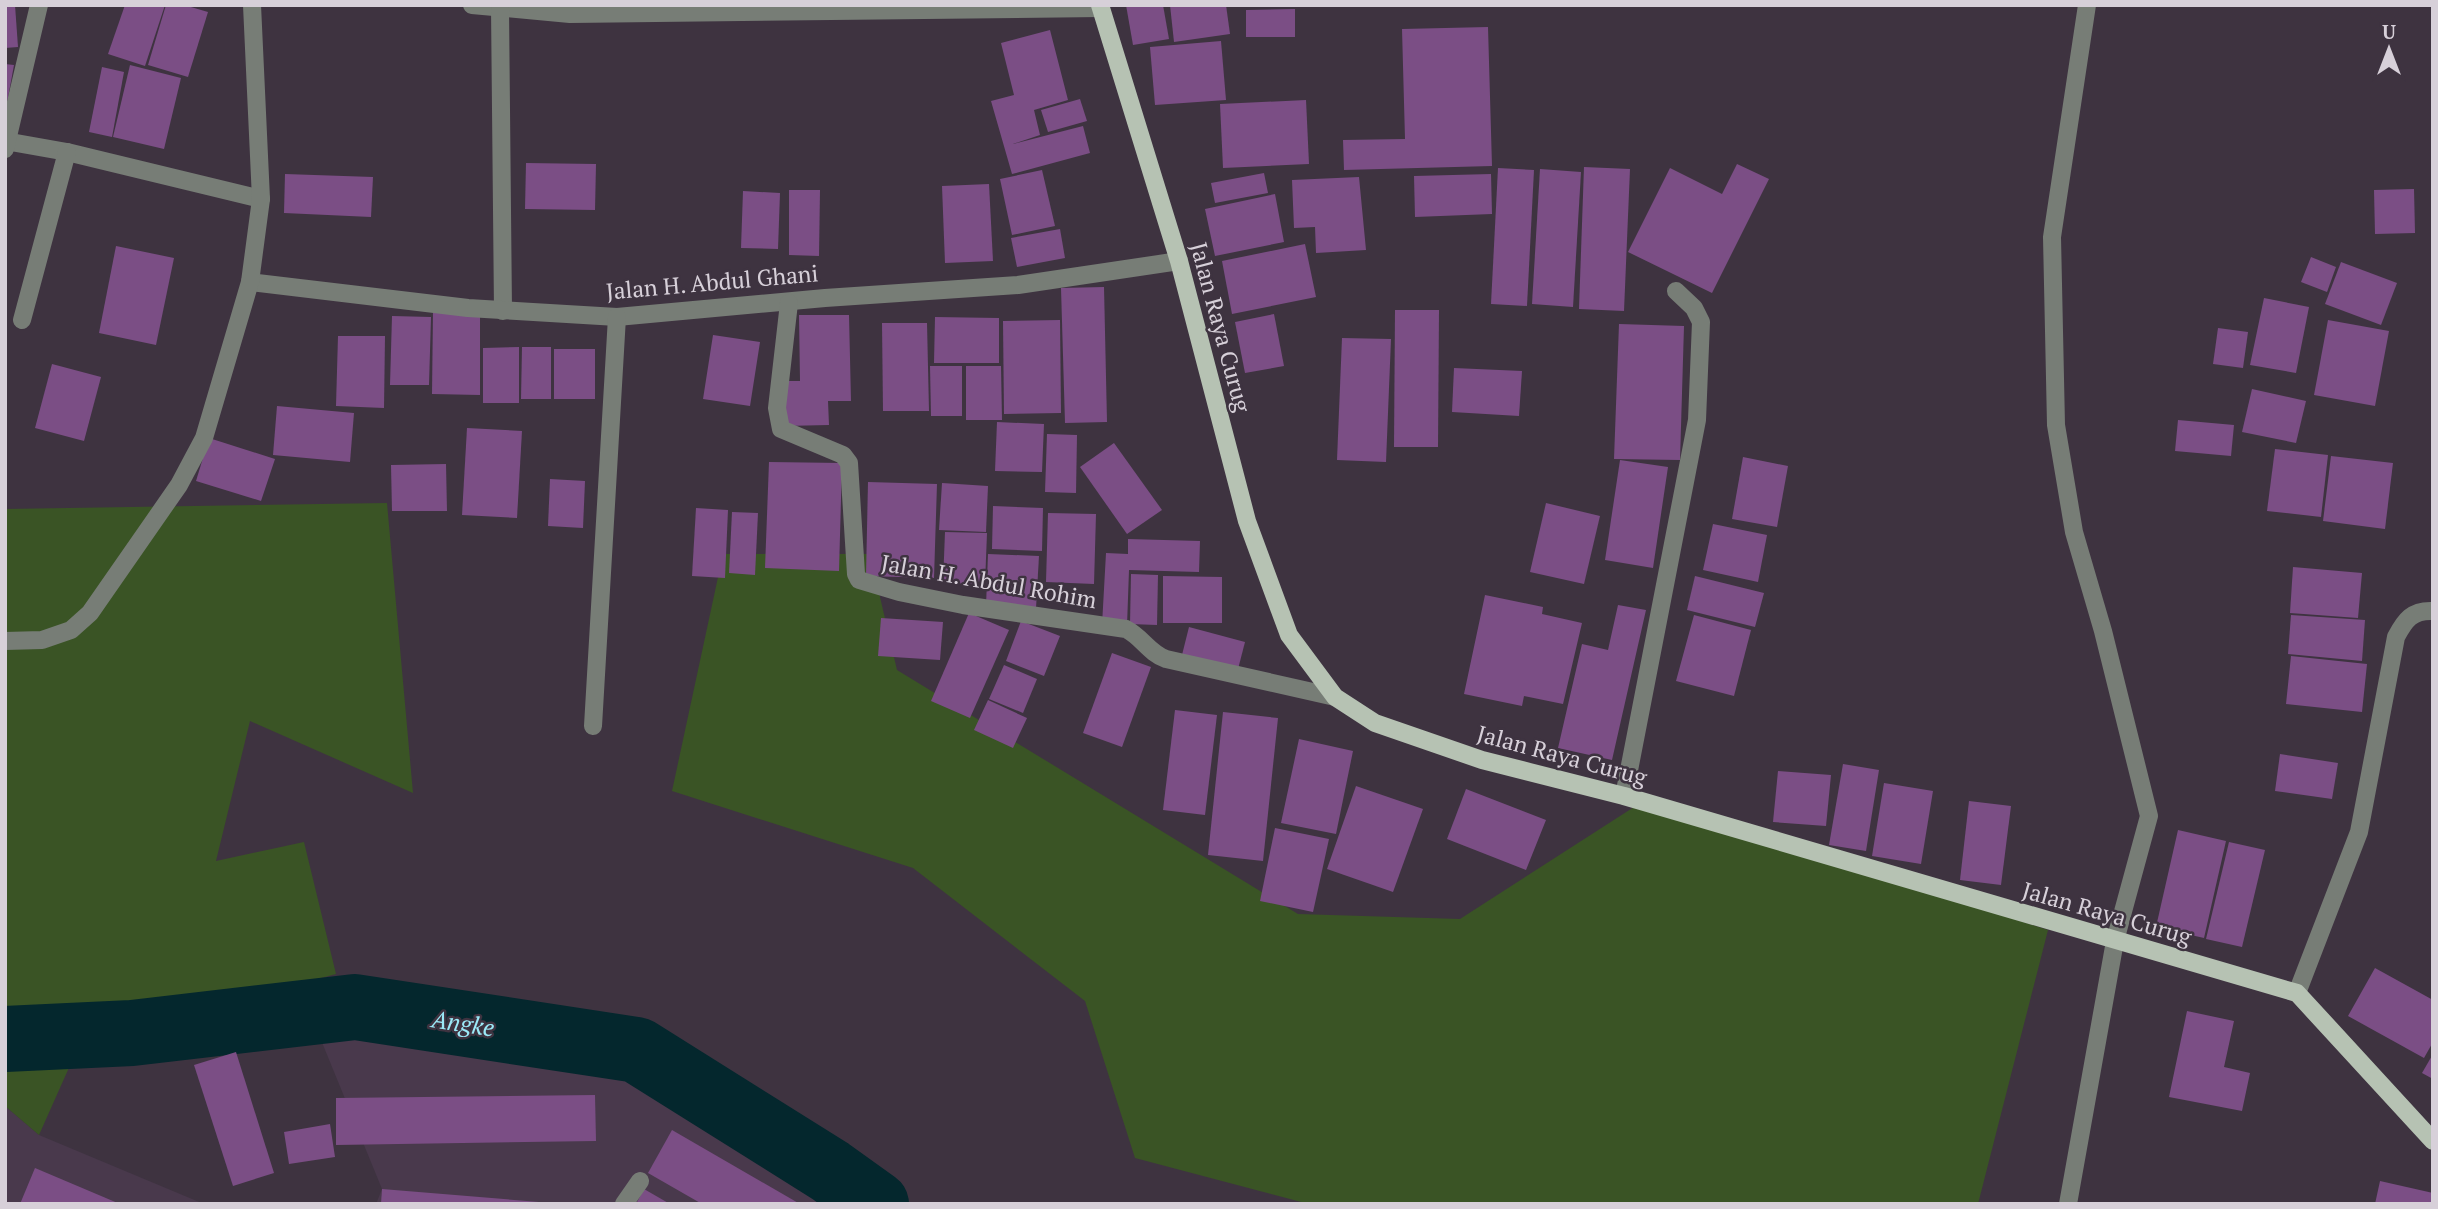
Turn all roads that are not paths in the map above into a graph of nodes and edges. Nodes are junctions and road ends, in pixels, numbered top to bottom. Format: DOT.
graph roads {
  1 [pos="39,5"];
  2 [pos="252,5"];
  3 [pos="472,5"];
  4 [pos="2087,5"];
  5 [pos="1100,7"];
  6 [pos="500,8"];
  7 [pos="571,10"];
  8 [pos="6,144"];
  9 [pos="67,152"];
  10 [pos="261,199"];
  11 [pos="1179,261"];
  12 [pos="250,282"];
  13 [pos="1676,291"];
  14 [pos="789,303"];
  15 [pos="503,310"];
  16 [pos="617,317"];
  17 [pos="22,320"];
  18 [pos="2433,611"];
  19 [pos="5,641"];
  20 [pos="1335,697"];
  21 [pos="593,726"];
  22 [pos="1624,796"];
  23 [pos="2115,941"];
  24 [pos="2297,993"];
  25 [pos="2433,1141"];
  26 [pos="640,1181"];
  27 [pos="624,1204"];
  28 [pos="2068,1204"];
  1 -- 8 [label="street"];
  2 -- 10 [label="street"];
  3 -- 6 [label="street"];
  4 -- 23 [label="street"];
  5 -- 7 [label="street"];
  5 -- 11 [label="main road, Jalan Raya Curug"];
  6 -- 7 [label="street"];
  6 -- 15 [label="street"];
  8 -- 9 [label="street"];
  9 -- 10 [label="street"];
  9 -- 17 [label="street"];
  10 -- 12 [label="street"];
  11 -- 14 [label="street, Jalan H. Abdul Ghani"];
  11 -- 20 [label="main road, Jalan Raya Curug"];
  12 -- 15 [label="street, Jalan H. Abdul Ghani"];
  12 -- 19 [label="street"];
  13 -- 22 [label="street"];
  14 -- 16 [label="street, Jalan H. Abdul Ghani"];
  14 -- 20 [label="street, Jalan H. Abdul Rohim"];
  15 -- 16 [label="street, Jalan H. Abdul Ghani"];
  16 -- 21 [label="street"];
  18 -- 24 [label="street"];
  20 -- 22 [label="main road, Jalan Raya Curug"];
  22 -- 23 [label="main road, Jalan Raya Curug"];
  23 -- 24 [label="main road, Jalan Raya Curug"];
  23 -- 28 [label="street"];
  24 -- 25 [label="main road"];
  26 -- 27 [label="street"];
}
